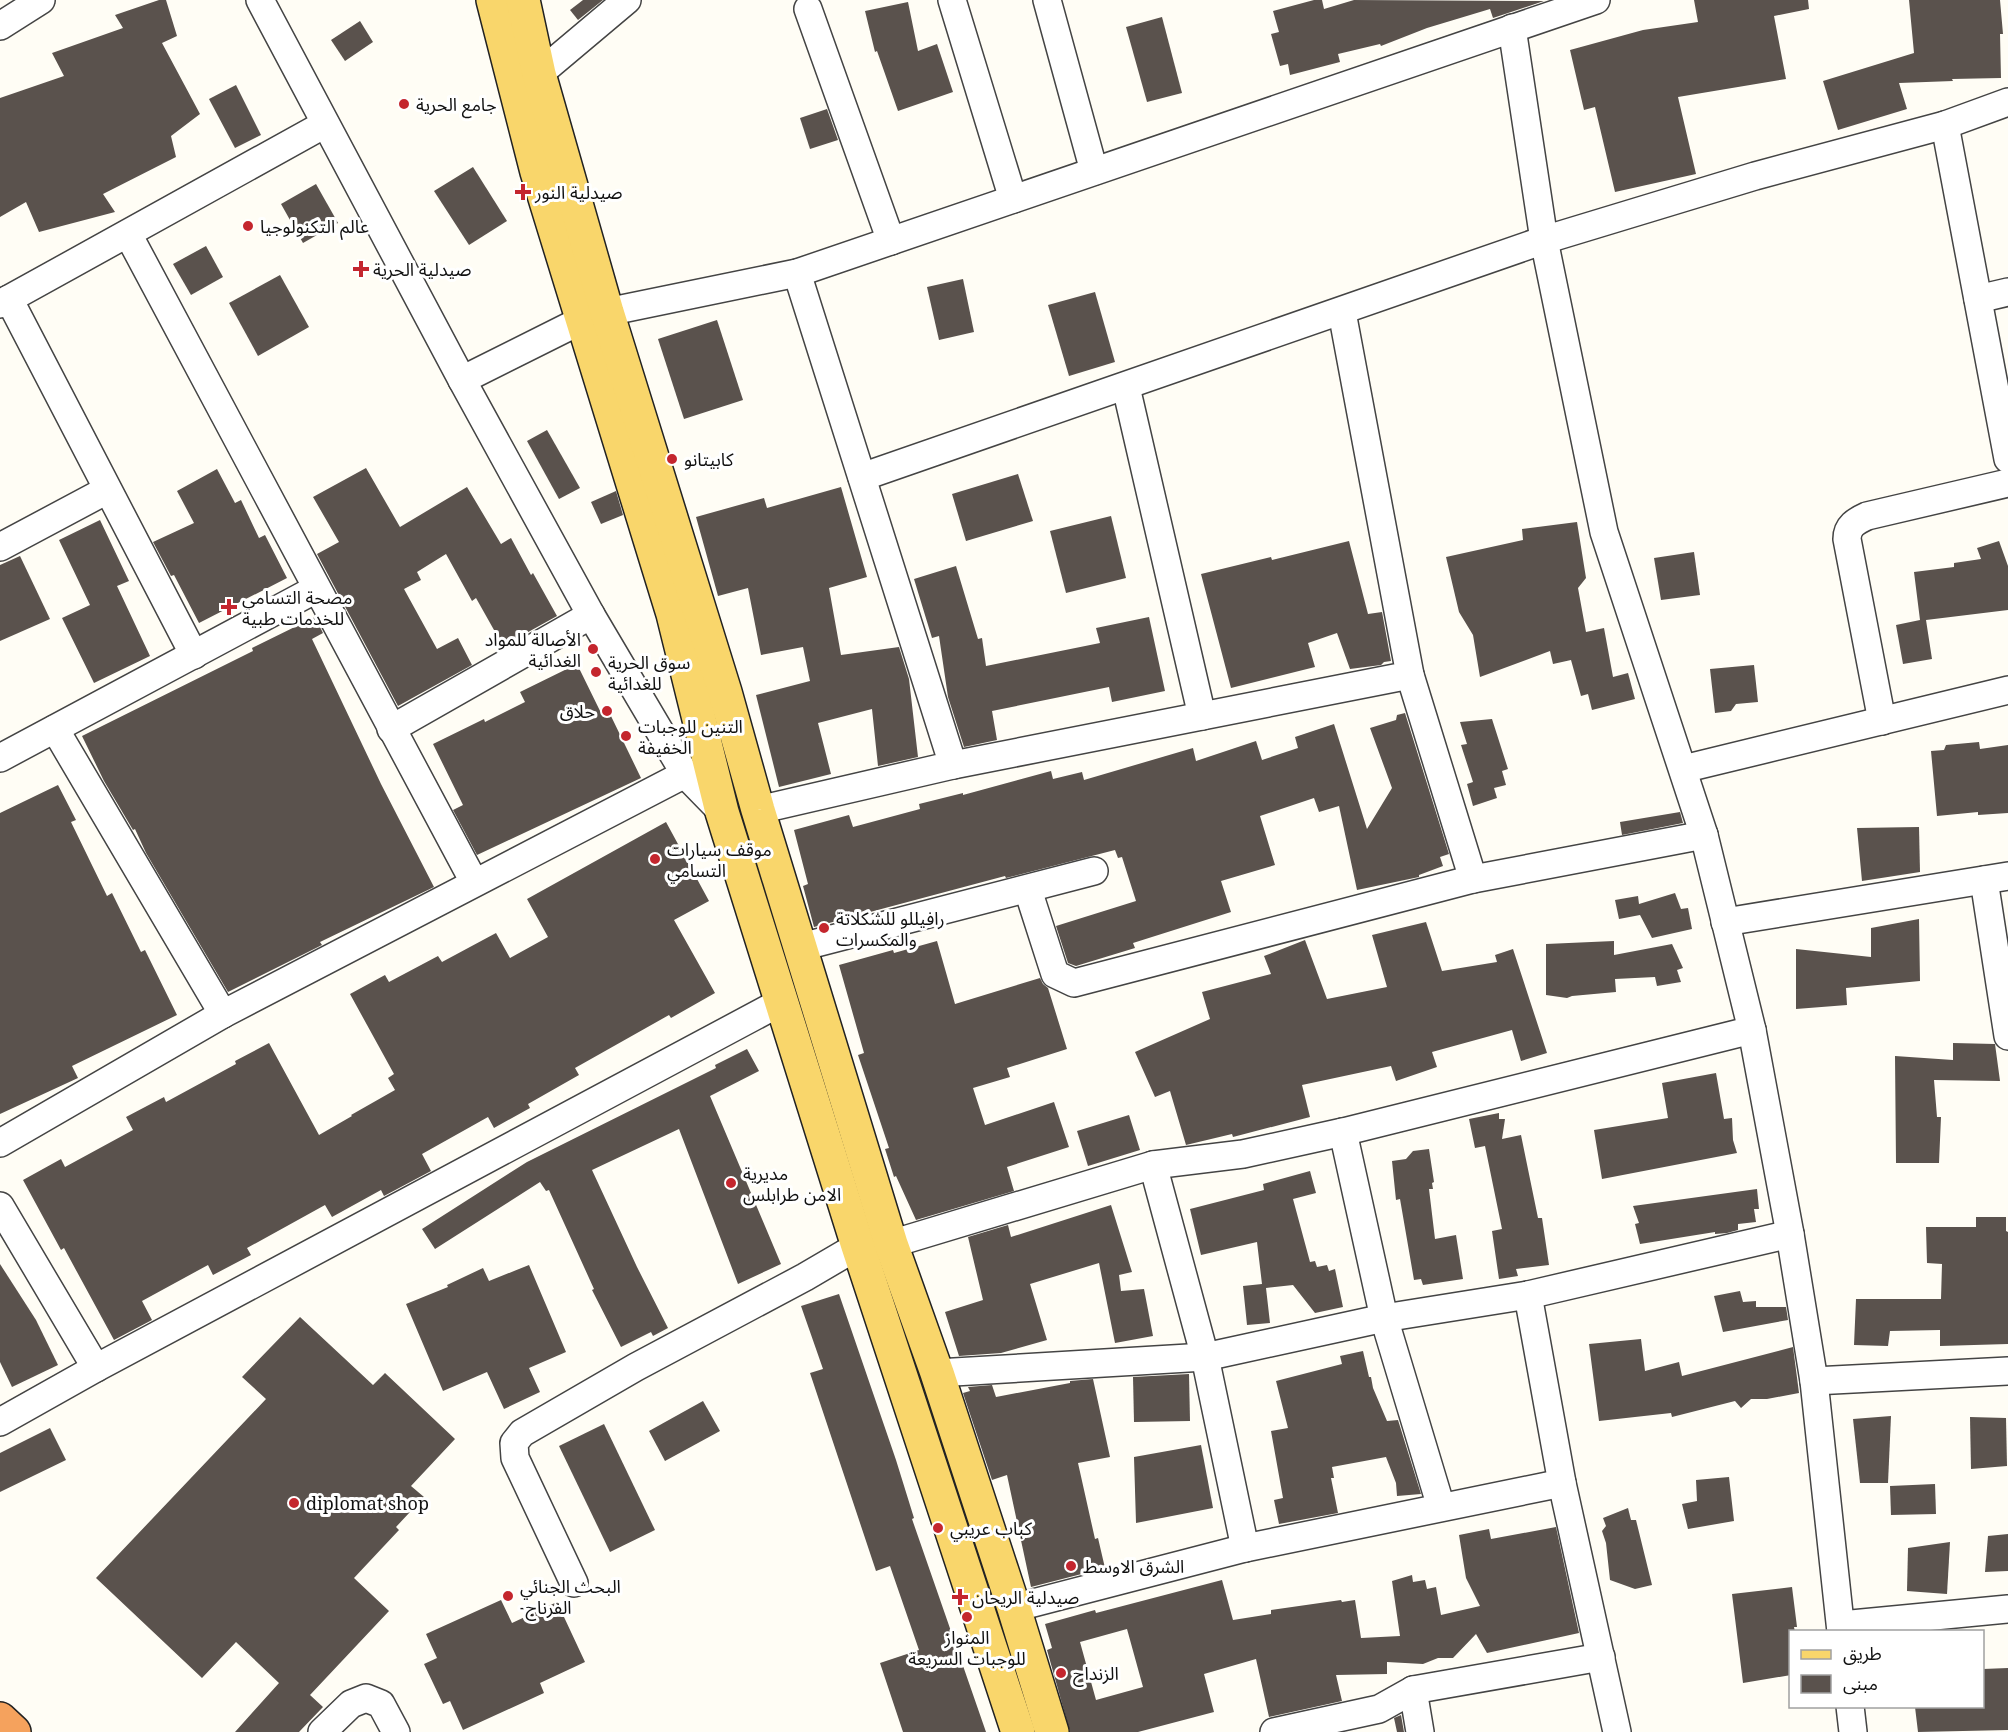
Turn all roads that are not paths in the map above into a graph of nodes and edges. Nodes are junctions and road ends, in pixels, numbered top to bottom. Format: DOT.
graph roads {
  1 [pos="41,0"];
  2 [pos="260,0"];
  3 [pos="493,0"];
  4 [pos="523,0"];
  5 [pos="627,0"];
  6 [pos="952,0"];
  7 [pos="1047,0"];
  8 [pos="1596,0"];
  9 [pos="808,9"];
  10 [pos="2,21"];
  11 [pos="1512,28"];
  12 [pos="540,74"];
  13 [pos="2008,102"];
  14 [pos="325,124"];
  15 [pos="1944,125"];
  16 [pos="1094,171"];
  17 [pos="1013,199"];
  18 [pos="128,234"];
  19 [pos="1544,240"];
  20 [pos="891,241"];
  21 [pos="580,265"];
  22 [pos="797,273"];
  23 [pos="2008,291"];
  24 [pos="1978,299"];
  25 [pos="4,302"];
  26 [pos="1342,312"];
  27 [pos="595,316"];
  28 [pos="462,380"];
  29 [pos="1126,387"];
  30 [pos="2008,459"];
  31 [pos="862,477"];
  32 [pos="2008,483"];
  33 [pos="107,490"];
  34 [pos="0,547"];
  35 [pos="316,589"];
  36 [pos="591,615"];
  37 [pos="194,655"];
  38 [pos="1410,675"];
  39 [pos="2008,690"];
  40 [pos="1202,717"];
  41 [pos="1882,721"];
  42 [pos="55,729"];
  43 [pos="391,729"];
  44 [pos="0,758"];
  45 [pos="953,765"];
  46 [pos="1683,769"];
  47 [pos="685,774"];
  48 [pos="758,810"];
  49 [pos="722,812"];
  50 [pos="1704,835"];
  51 [pos="1094,871"];
  52 [pos="1996,878"];
  53 [pos="1473,879"];
  54 [pos="474,882"];
  55 [pos="1028,890"];
  56 [pos="1725,922"];
  57 [pos="801,947"];
  58 [pos="781,1002"];
  59 [pos="223,1014"];
  60 [pos="1752,1030"];
  61 [pos="2008,1036"];
  62 [pos="1342,1132"];
  63 [pos="0,1143"];
  64 [pos="1153,1165"];
  65 [pos="0,1206"];
  66 [pos="1790,1234"];
  67 [pos="891,1244"];
  68 [pos="858,1246"];
  69 [pos="1528,1295"];
  70 [pos="1384,1318"];
  71 [pos="1205,1357"];
  72 [pos="96,1368"];
  73 [pos="2008,1371"];
  74 [pos="936,1373"];
  75 [pos="1814,1381"];
  76 [pos="0,1422"];
  77 [pos="1562,1483"];
  78 [pos="1441,1507"];
  79 [pos="1245,1548"];
  80 [pos="574,1583"];
  81 [pos="1014,1608"];
  82 [pos="2008,1609"];
  83 [pos="1841,1628"];
  84 [pos="1601,1656"];
  85 [pos="1413,1690"];
  86 [pos="1850,1708"];
  87 [pos="0,1719"];
  88 [pos="14,1732"];
  89 [pos="322,1732"];
  90 [pos="396,1732"];
  91 [pos="1018,1732"];
  92 [pos="1052,1732"];
  93 [pos="1274,1732"];
  94 [pos="1420,1732"];
  95 [pos="1617,1732"];
  96 [pos="1853,1732"];
  1 -- 10 [label="street"];
  2 -- 14 [label="street"];
  3 -- 21 [label="main road"];
  4 -- 12 [label="main road"];
  5 -- 12 [label="street"];
  6 -- 17 [label="street"];
  7 -- 16 [label="street"];
  8 -- 11 [label="street"];
  9 -- 20 [label="street"];
  11 -- 16 [label="street"];
  11 -- 19 [label="street"];
  12 -- 21 [label="main road"];
  13 -- 15 [label="street"];
  14 -- 18 [label="street"];
  14 -- 28 [label="street"];
  15 -- 19 [label="street"];
  15 -- 24 [label="street"];
  16 -- 17 [label="street"];
  17 -- 20 [label="street"];
  18 -- 25 [label="street"];
  18 -- 35 [label="street"];
  19 -- 26 [label="street"];
  19 -- 46 [label="street"];
  20 -- 22 [label="street"];
  21 -- 27 [label="main road"];
  22 -- 27 [label="street"];
  22 -- 31 [label="street"];
  23 -- 24 [label="street"];
  24 -- 30 [label="street"];
  25 -- 33 [label="street"];
  26 -- 29 [label="street"];
  26 -- 38 [label="street"];
  27 -- 28 [label="street"];
  27 -- 48 [label="main road"];
  27 -- 49 [label="main road"];
  28 -- 36 [label="street"];
  29 -- 31 [label="street"];
  29 -- 40 [label="street"];
  31 -- 45 [label="street"];
  32 -- 41 [label="street"];
  33 -- 34 [label="street"];
  33 -- 37 [label="street"];
  35 -- 37 [label="street"];
  35 -- 43 [label="street"];
  36 -- 43 [label="street"];
  36 -- 47 [label="street"];
  37 -- 42 [label="street"];
  38 -- 40 [label="street"];
  38 -- 53 [label="street"];
  39 -- 41 [label="street"];
  40 -- 45 [label="street"];
  41 -- 46 [label="street"];
  42 -- 44 [label="street"];
  42 -- 59 [label="street"];
  43 -- 54 [label="street"];
  45 -- 48 [label="street"];
  46 -- 50 [label="street"];
  47 -- 49 [label="street"];
  47 -- 54 [label="street"];
  48 -- 57 [label="main road"];
  49 -- 58 [label="main road"];
  50 -- 53 [label="street"];
  50 -- 56 [label="street"];
  51 -- 55 [label="street"];
  52 -- 56 [label="street"];
  52 -- 61 [label="street"];
  53 -- 55 [label="street"];
  54 -- 59 [label="street"];
  55 -- 57 [label="street"];
  56 -- 60 [label="street"];
  57 -- 67 [label="main road"];
  58 -- 68 [label="main road"];
  58 -- 72 [label="street"];
  59 -- 63 [label="street"];
  60 -- 62 [label="street"];
  60 -- 66 [label="street"];
  62 -- 64 [label="street"];
  62 -- 70 [label="street"];
  64 -- 67 [label="street"];
  64 -- 71 [label="street"];
  65 -- 72 [label="street"];
  66 -- 69 [label="street"];
  66 -- 75 [label="street"];
  67 -- 74 [label="main road"];
  68 -- 80 [label="street"];
  68 -- 91 [label="main road"];
  69 -- 70 [label="street"];
  69 -- 77 [label="street"];
  70 -- 71 [label="street"];
  70 -- 78 [label="street"];
  71 -- 74 [label="street"];
  71 -- 79 [label="street"];
  72 -- 76 [label="street"];
  73 -- 75 [label="street"];
  74 -- 81 [label="main road"];
  75 -- 83 [label="street"];
  77 -- 78 [label="street"];
  77 -- 84 [label="street"];
  78 -- 79 [label="street"];
  79 -- 81 [label="street"];
  81 -- 92 [label="main road"];
  82 -- 83 [label="street"];
  84 -- 85 [label="street"];
  84 -- 95 [label="street"];
  85 -- 93 [label="street"];
  85 -- 94 [label="street"];
  86 -- 96 [label="street"];
  87 -- 88 [label="highway"];
  89 -- 90 [label="street"];
}
